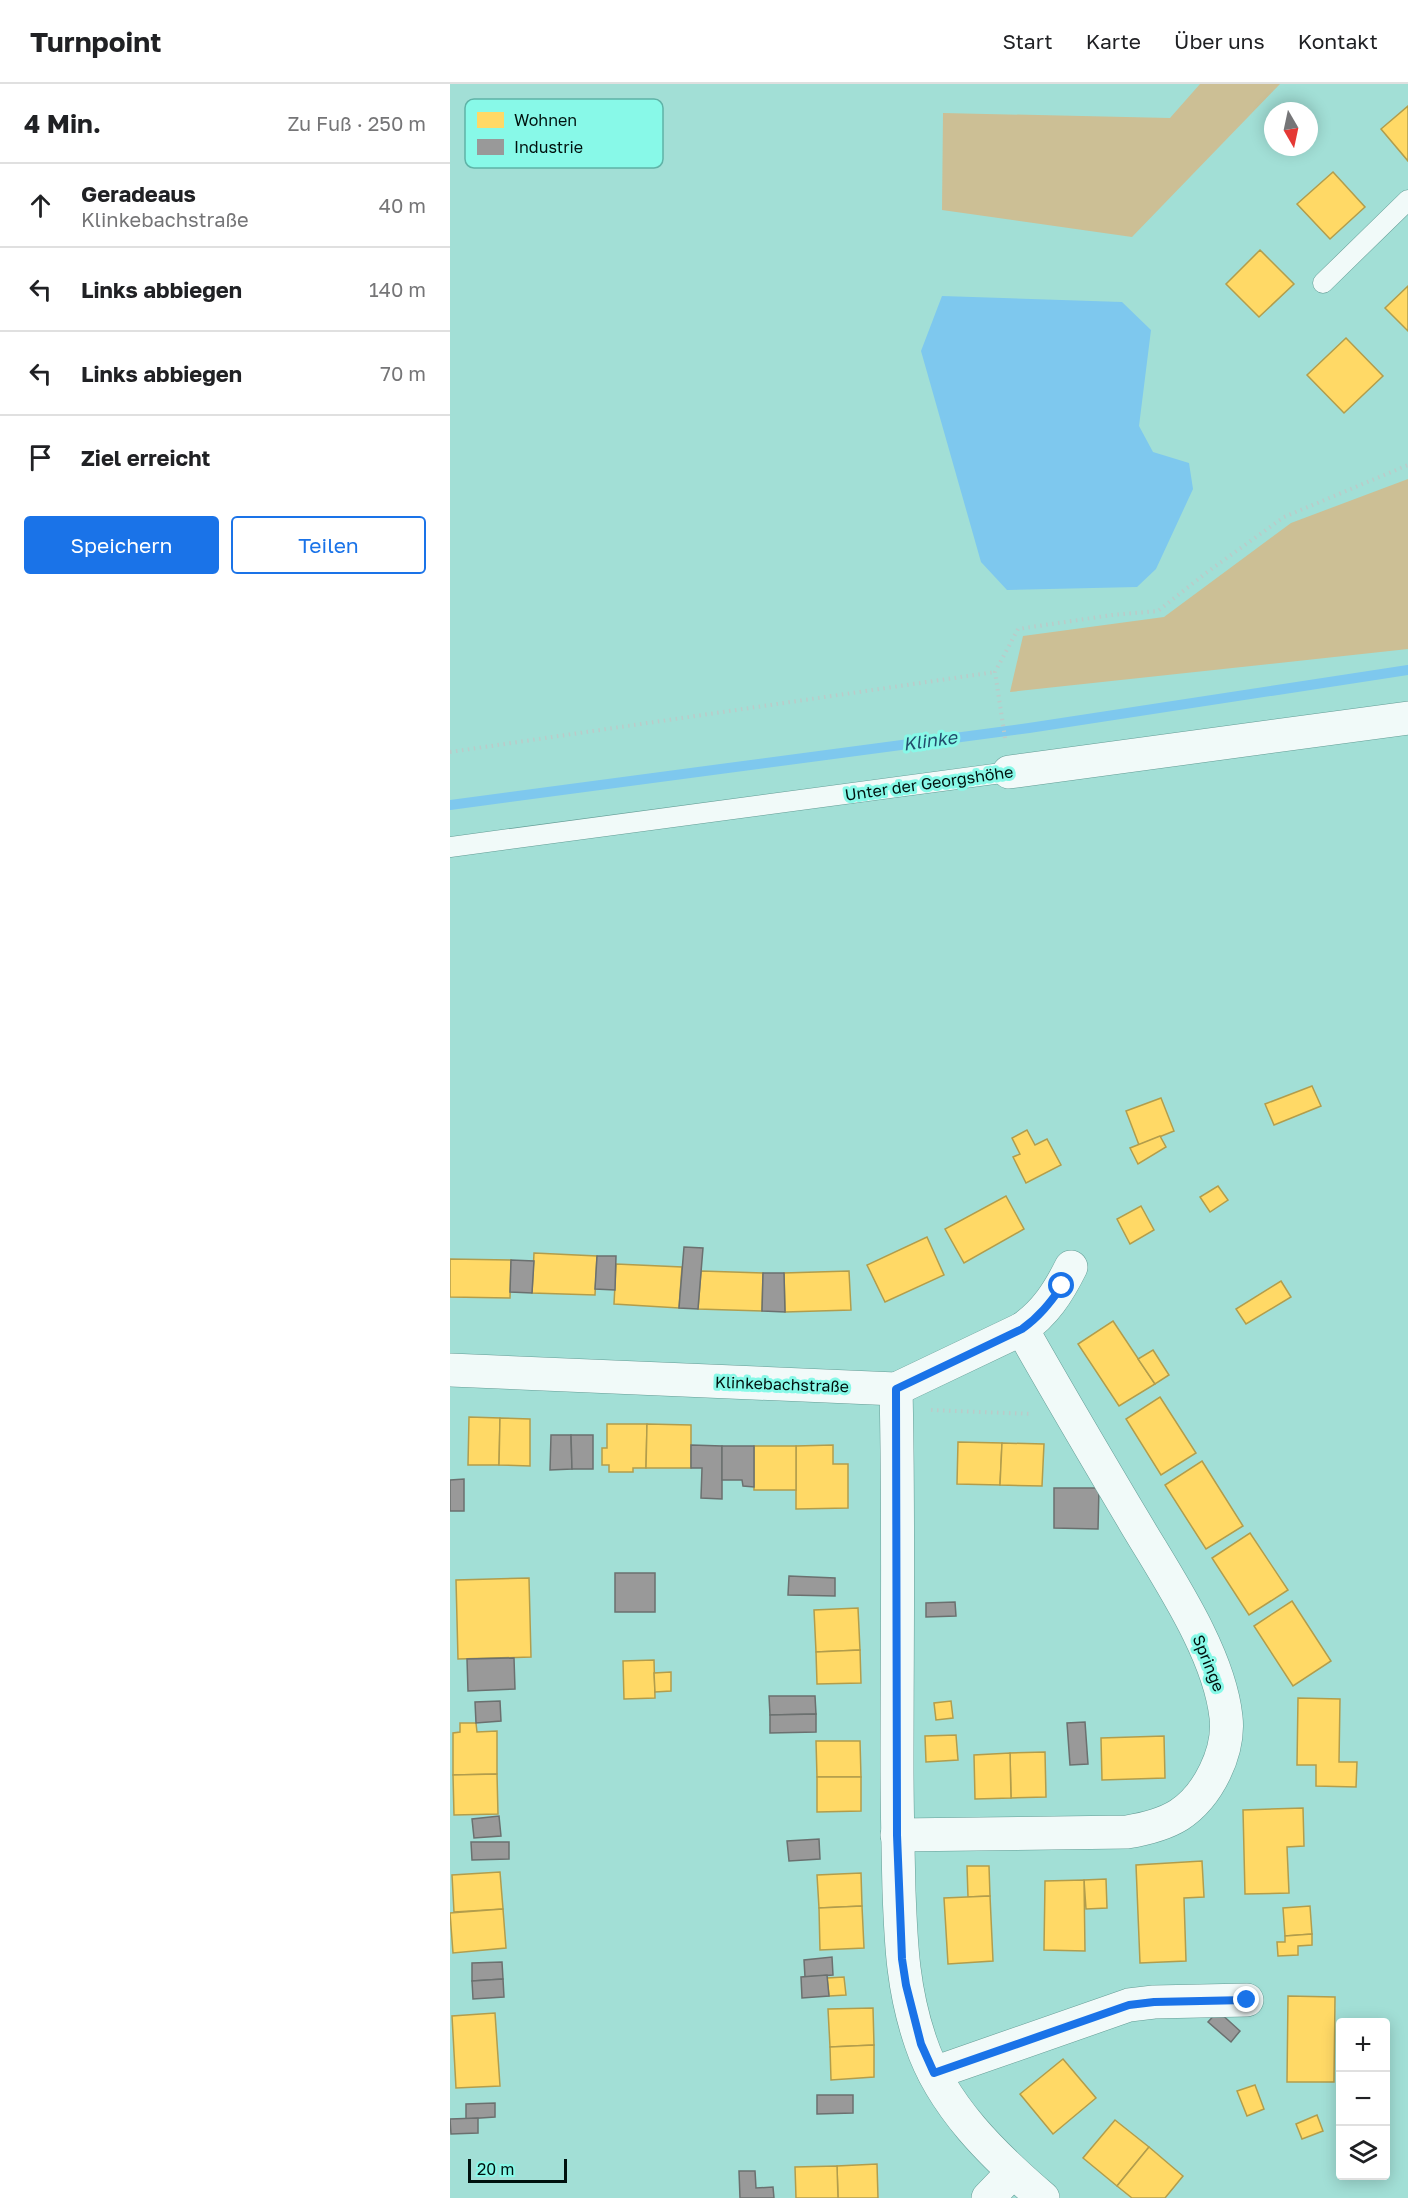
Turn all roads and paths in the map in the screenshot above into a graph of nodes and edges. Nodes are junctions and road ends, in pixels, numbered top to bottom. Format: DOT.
graph roads {
  1 [pos="1408,200"];
  2 [pos="1323,283"];
  3 [pos="1408,465"];
  4 [pos="995,672"];
  5 [pos="1408,718"];
  6 [pos="450,752"];
  7 [pos="1008,760"];
  8 [pos="450,847"];
  9 [pos="1071,1268"];
  10 [pos="1022,1329"];
  11 [pos="450,1370"];
  12 [pos="896,1399"];
  13 [pos="1071,1416"];
  14 [pos="897,1835"];
  15 [pos="1247,2000"];
  16 [pos="934,2073"];
  17 [pos="1013,2172"];
  18 [pos="988,2198"];
  19 [pos="1043,2198"];
  1 -- 2 [label="lane"];
  3 -- 4 [label="path"];
  4 -- 6 [label="path"];
  4 -- 7 [label="path"];
  5 -- 7 [label="street, Unter der Georgshöhe"];
  7 -- 8 [label="lane, Unter der Georgshöhe"];
  9 -- 10 [label="street, Klinkebachstraße"];
  10 -- 12 [label="street, Klinkebachstraße"];
  10 -- 13 [label="street, Springe"];
  11 -- 12 [label="street, Klinkebachstraße"];
  12 -- 13 [label="path"];
  12 -- 14 [label="street"];
  13 -- 14 [label="street, Springe"];
  14 -- 16 [label="street"];
  15 -- 16 [label="street"];
  16 -- 17 [label="street"];
  17 -- 18 [label="street"];
  17 -- 19 [label="street"];
}
